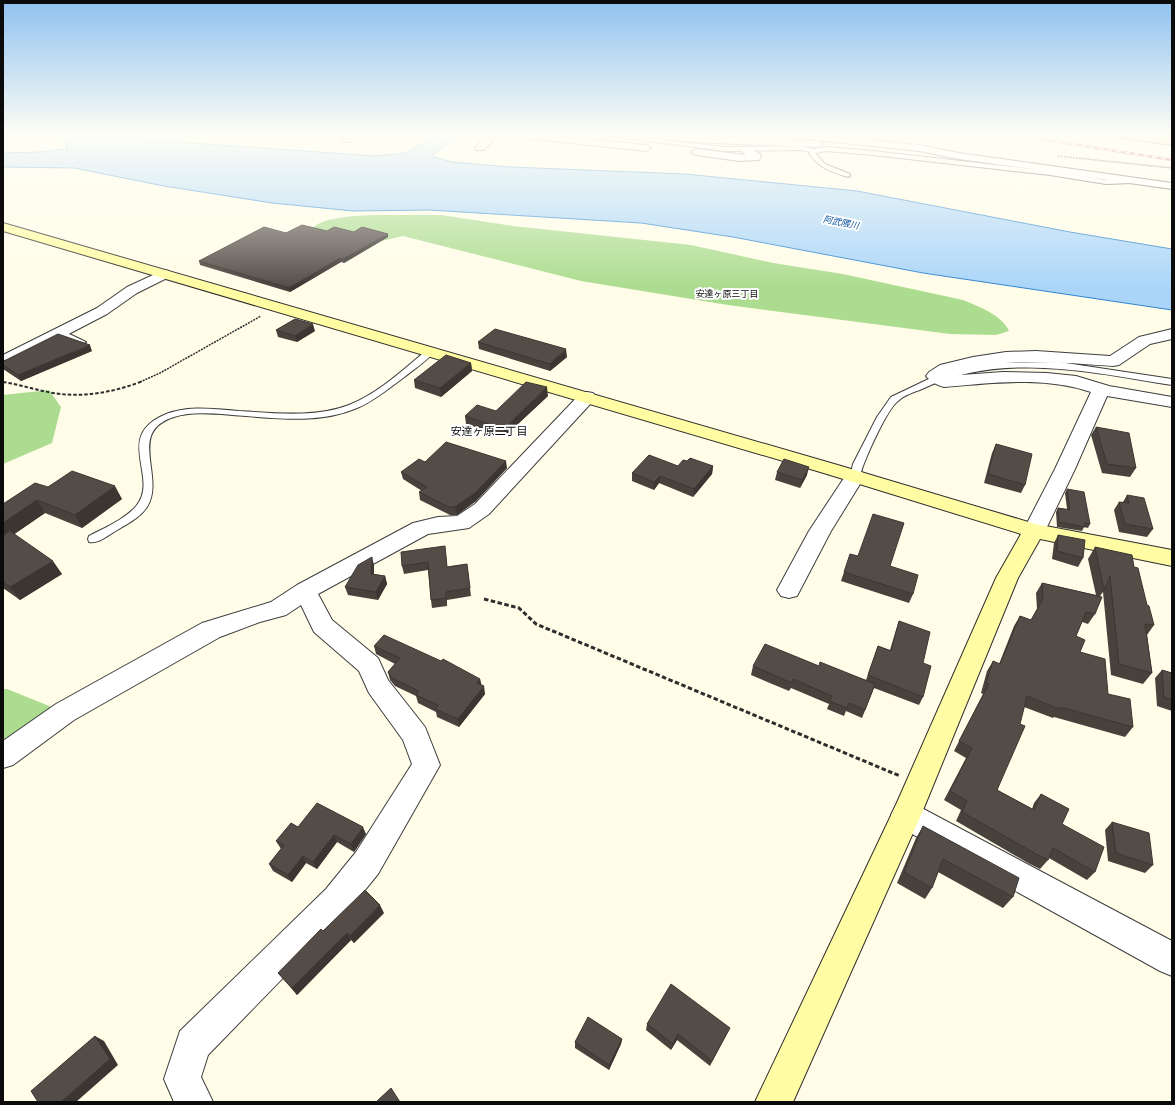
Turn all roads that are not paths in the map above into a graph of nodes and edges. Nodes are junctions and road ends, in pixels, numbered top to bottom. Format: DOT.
graph roads {
  1 [pos="3,226"];
  2 [pos="164,274"];
  3 [pos="60,333"];
  4 [pos="1172,334"];
  5 [pos="82,342"];
  6 [pos="431,351"];
  7 [pos="7,357"];
  8 [pos="938,378"];
  9 [pos="1172,382"];
  10 [pos="1101,390"];
  11 [pos="587,397"];
  12 [pos="1172,402"];
  13 [pos="855,476"];
  14 [pos="1034,531"];
  15 [pos="93,539"];
  16 [pos="1172,558"];
  17 [pos="789,590"];
  18 [pos="306,592"];
  19 [pos="3,756"];
  20 [pos="906,815"];
  21 [pos="1172,959"];
  22 [pos="194,1102"];
  23 [pos="774,1102"];
  1 -- 2 [label="street"];
  2 -- 3 [label="street"];
  2 -- 6 [label="street"];
  3 -- 5 [label="lane"];
  3 -- 7 [label="street"];
  4 -- 8 [label="street"];
  6 -- 11 [label="street"];
  6 -- 15 [label="lane"];
  8 -- 9 [label="lane"];
  8 -- 10 [label="street"];
  8 -- 13 [label="lane"];
  10 -- 12 [label="street"];
  10 -- 14 [label="street"];
  11 -- 13 [label="street"];
  11 -- 18 [label="street"];
  13 -- 14 [label="street"];
  13 -- 17 [label="street"];
  14 -- 16 [label="street"];
  14 -- 20 [label="street"];
  18 -- 19 [label="street"];
  18 -- 22 [label="street"];
  20 -- 21 [label="street"];
  20 -- 23 [label="street"];
}
